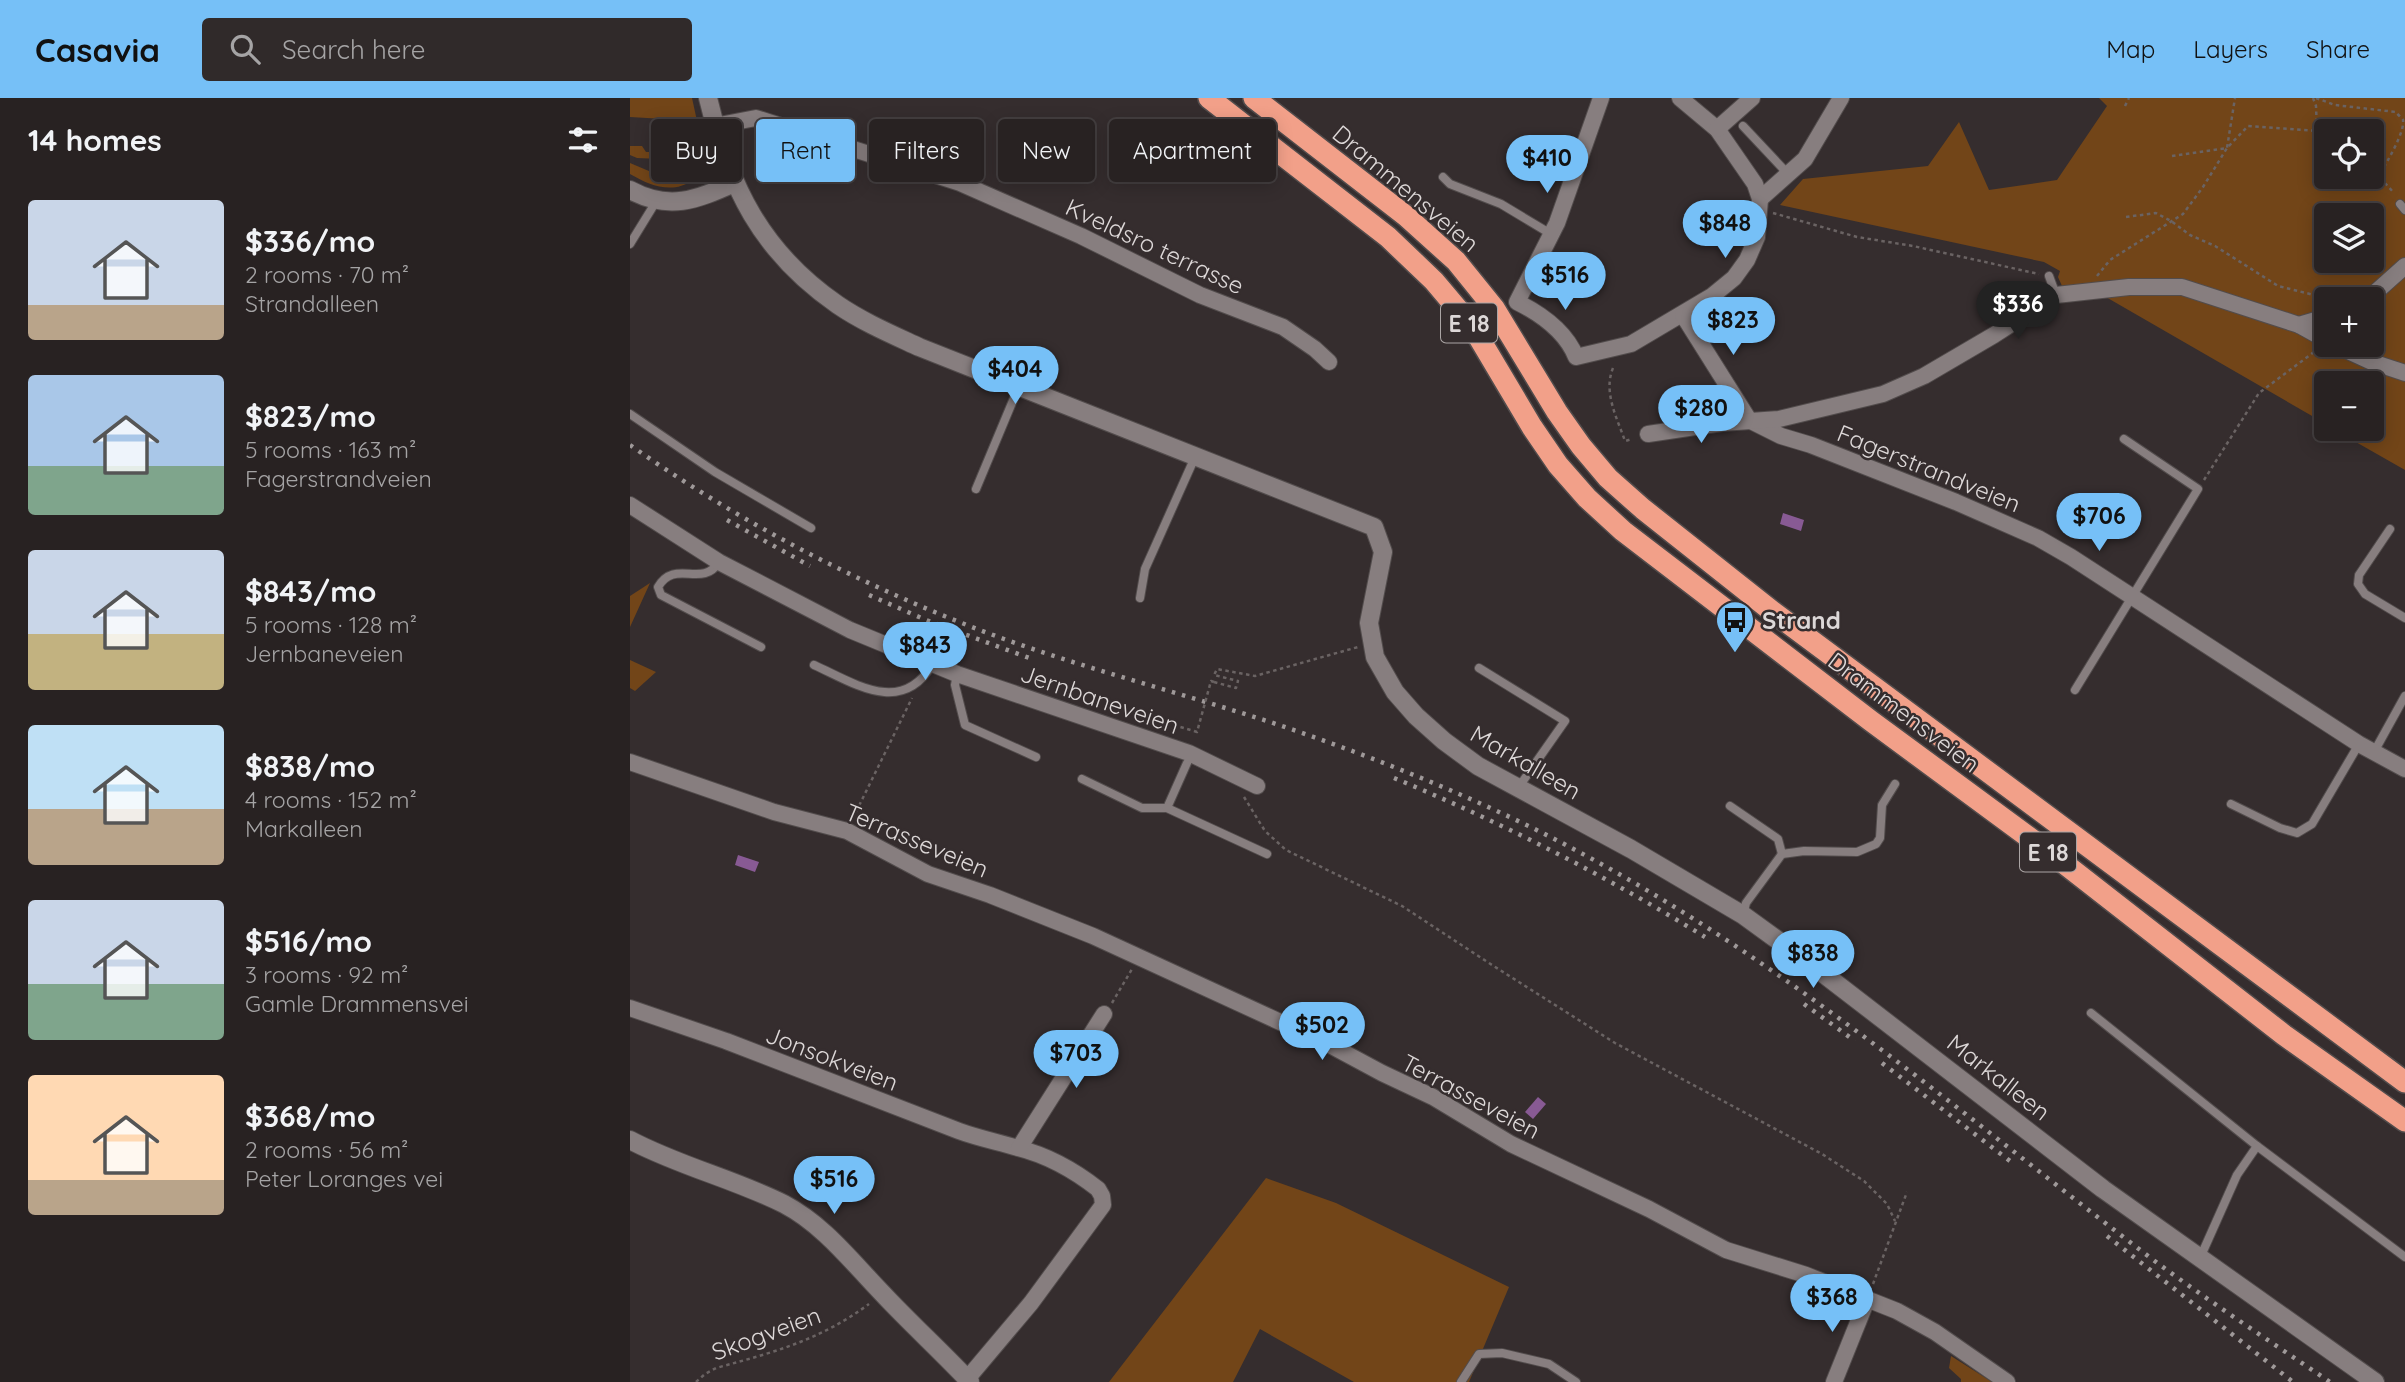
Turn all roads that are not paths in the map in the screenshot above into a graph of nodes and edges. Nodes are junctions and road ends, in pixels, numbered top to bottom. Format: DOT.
graph roads {
  1 [pos="708,98"];
  2 [pos="1209,98"];
  3 [pos="1254,98"];
  4 [pos="1601,98"];
  5 [pos="1680,98"];
  6 [pos="1752,98"];
  7 [pos="1840,98"];
  8 [pos="712,119"];
  9 [pos="742,121"];
  10 [pos="1743,126"];
  11 [pos="1717,129"];
  12 [pos="1789,175"];
  13 [pos="1443,177"];
  14 [pos="734,183"];
  15 [pos="630,190"];
  16 [pos="1760,199"];
  17 [pos="657,200"];
  18 [pos="1552,234"];
  19 [pos="630,244"];
  20 [pos="2405,266"];
  21 [pos="2049,276"];
  22 [pos="2381,287"];
  23 [pos="2056,295"];
  24 [pos="1684,315"];
  25 [pos="2314,321"];
  26 [pos="2299,325"];
  27 [pos="2314,333"];
  28 [pos="2361,357"];
  29 [pos="1329,362"];
  30 [pos="2405,373"];
  31 [pos="1019,386"];
  32 [pos="630,414"];
  33 [pos="1749,420"];
  34 [pos="1648,434"];
  35 [pos="2124,439"];
  36 [pos="1195,457"];
  37 [pos="976,489"];
  38 [pos="630,505"];
  39 [pos="811,528"];
  40 [pos="2389,529"];
  41 [pos="719,562"];
  42 [pos="2131,596"];
  43 [pos="1140,598"];
  44 [pos="2405,618"];
  45 [pos="761,647"];
  46 [pos="814,665"];
  47 [pos="932,665"];
  48 [pos="1479,667"];
  49 [pos="957,674"];
  50 [pos="2075,690"];
  51 [pos="2405,696"];
  52 [pos="2359,744"];
  53 [pos="2374,752"];
  54 [pos="1036,757"];
  55 [pos="630,762"];
  56 [pos="1186,763"];
  57 [pos="2405,769"];
  58 [pos="1082,779"];
  59 [pos="1895,783"];
  60 [pos="1257,786"];
  61 [pos="1518,789"];
  62 [pos="2231,804"];
  63 [pos="1730,806"];
  64 [pos="1167,808"];
  65 [pos="1782,854"];
  66 [pos="1267,855"];
  67 [pos="1743,915"];
  68 [pos="630,1007"];
  69 [pos="1108,1008"];
  70 [pos="2091,1013"];
  71 [pos="2405,1082"];
  72 [pos="2405,1121"];
  73 [pos="630,1141"];
  74 [pos="2258,1146"];
  75 [pos="1019,1148"];
  76 [pos="2405,1257"];
  77 [pos="2200,1258"];
  78 [pos="1867,1300"];
  79 [pos="969,1381"];
  80 [pos="1461,1382"];
  81 [pos="1576,1382"];
  82 [pos="1834,1382"];
  83 [pos="2007,1382"];
  84 [pos="2375,1382"];
  1 -- 8 [label="main road, Markalleen"];
  2 -- 72 [label="highway, Drammensveien / E 18"];
  3 -- 71 [label="highway, Drammensveien / E 18"];
  4 -- 18 [label="street"];
  5 -- 11 [label="street"];
  6 -- 11 [label="street"];
  7 -- 12 [label="street"];
  9 -- 29 [label="street, Kveldsro terrasse"];
  10 -- 12 [label="lane"];
  11 -- 16 [label="street"];
  12 -- 16 [label="street"];
  13 -- 18 [label="lane"];
  14 -- 17 [label="main road"];
  14 -- 31 [label="main road, Markalleen"];
  15 -- 17 [label="main road"];
  16 -- 24 [label="street"];
  17 -- 19 [label="lane"];
  18 -- 24 [label="street, E 18"];
  20 -- 22 [label="street"];
  21 -- 23 [label="lane"];
  23 -- 26 [label="street"];
  23 -- 33 [label="street"];
  24 -- 33 [label="street"];
  25 -- 26 [label="street"];
  26 -- 27 [label="street"];
  28 -- 30 [label="street"];
  31 -- 36 [label="main road, Markalleen"];
  31 -- 37 [label="lane"];
  32 -- 39 [label="lane"];
  33 -- 34 [label="street"];
  33 -- 42 [label="street, Fagerstrandveien"];
  35 -- 42 [label="lane"];
  36 -- 43 [label="lane"];
  36 -- 61 [label="main road, Markalleen"];
  38 -- 41 [label="street, Jernbaneveien"];
  40 -- 44 [label="lane"];
  41 -- 45 [label="lane"];
  41 -- 47 [label="street, Jernbaneveien"];
  42 -- 50 [label="lane"];
  42 -- 52 [label="street, Fagerstrandveien"];
  46 -- 47 [label="lane"];
  47 -- 49 [label="street, Jernbaneveien"];
  48 -- 61 [label="lane"];
  49 -- 54 [label="lane"];
  49 -- 60 [label="street, Jernbaneveien"];
  51 -- 53 [label="lane"];
  52 -- 53 [label="street, Fagerstrandveien"];
  52 -- 62 [label="lane"];
  53 -- 57 [label="street, Fagerstrandveien"];
  55 -- 78 [label="street, Terrasseveien"];
  56 -- 64 [label="lane"];
  58 -- 64 [label="lane"];
  59 -- 65 [label="lane"];
  61 -- 67 [label="main road, Markalleen"];
  63 -- 65 [label="lane"];
  64 -- 66 [label="lane"];
  65 -- 67 [label="lane"];
  67 -- 77 [label="main road, Markalleen"];
  68 -- 75 [label="street, Jonsokveien"];
  69 -- 75 [label="street"];
  70 -- 74 [label="lane"];
  73 -- 79 [label="main road"];
  74 -- 76 [label="lane"];
  74 -- 77 [label="lane"];
  75 -- 79 [label="street, Jonsokveien"];
  77 -- 84 [label="main road, Markalleen"];
  78 -- 82 [label="street"];
  78 -- 83 [label="street, Terrasseveien"];
  80 -- 81 [label="lane"];
}
